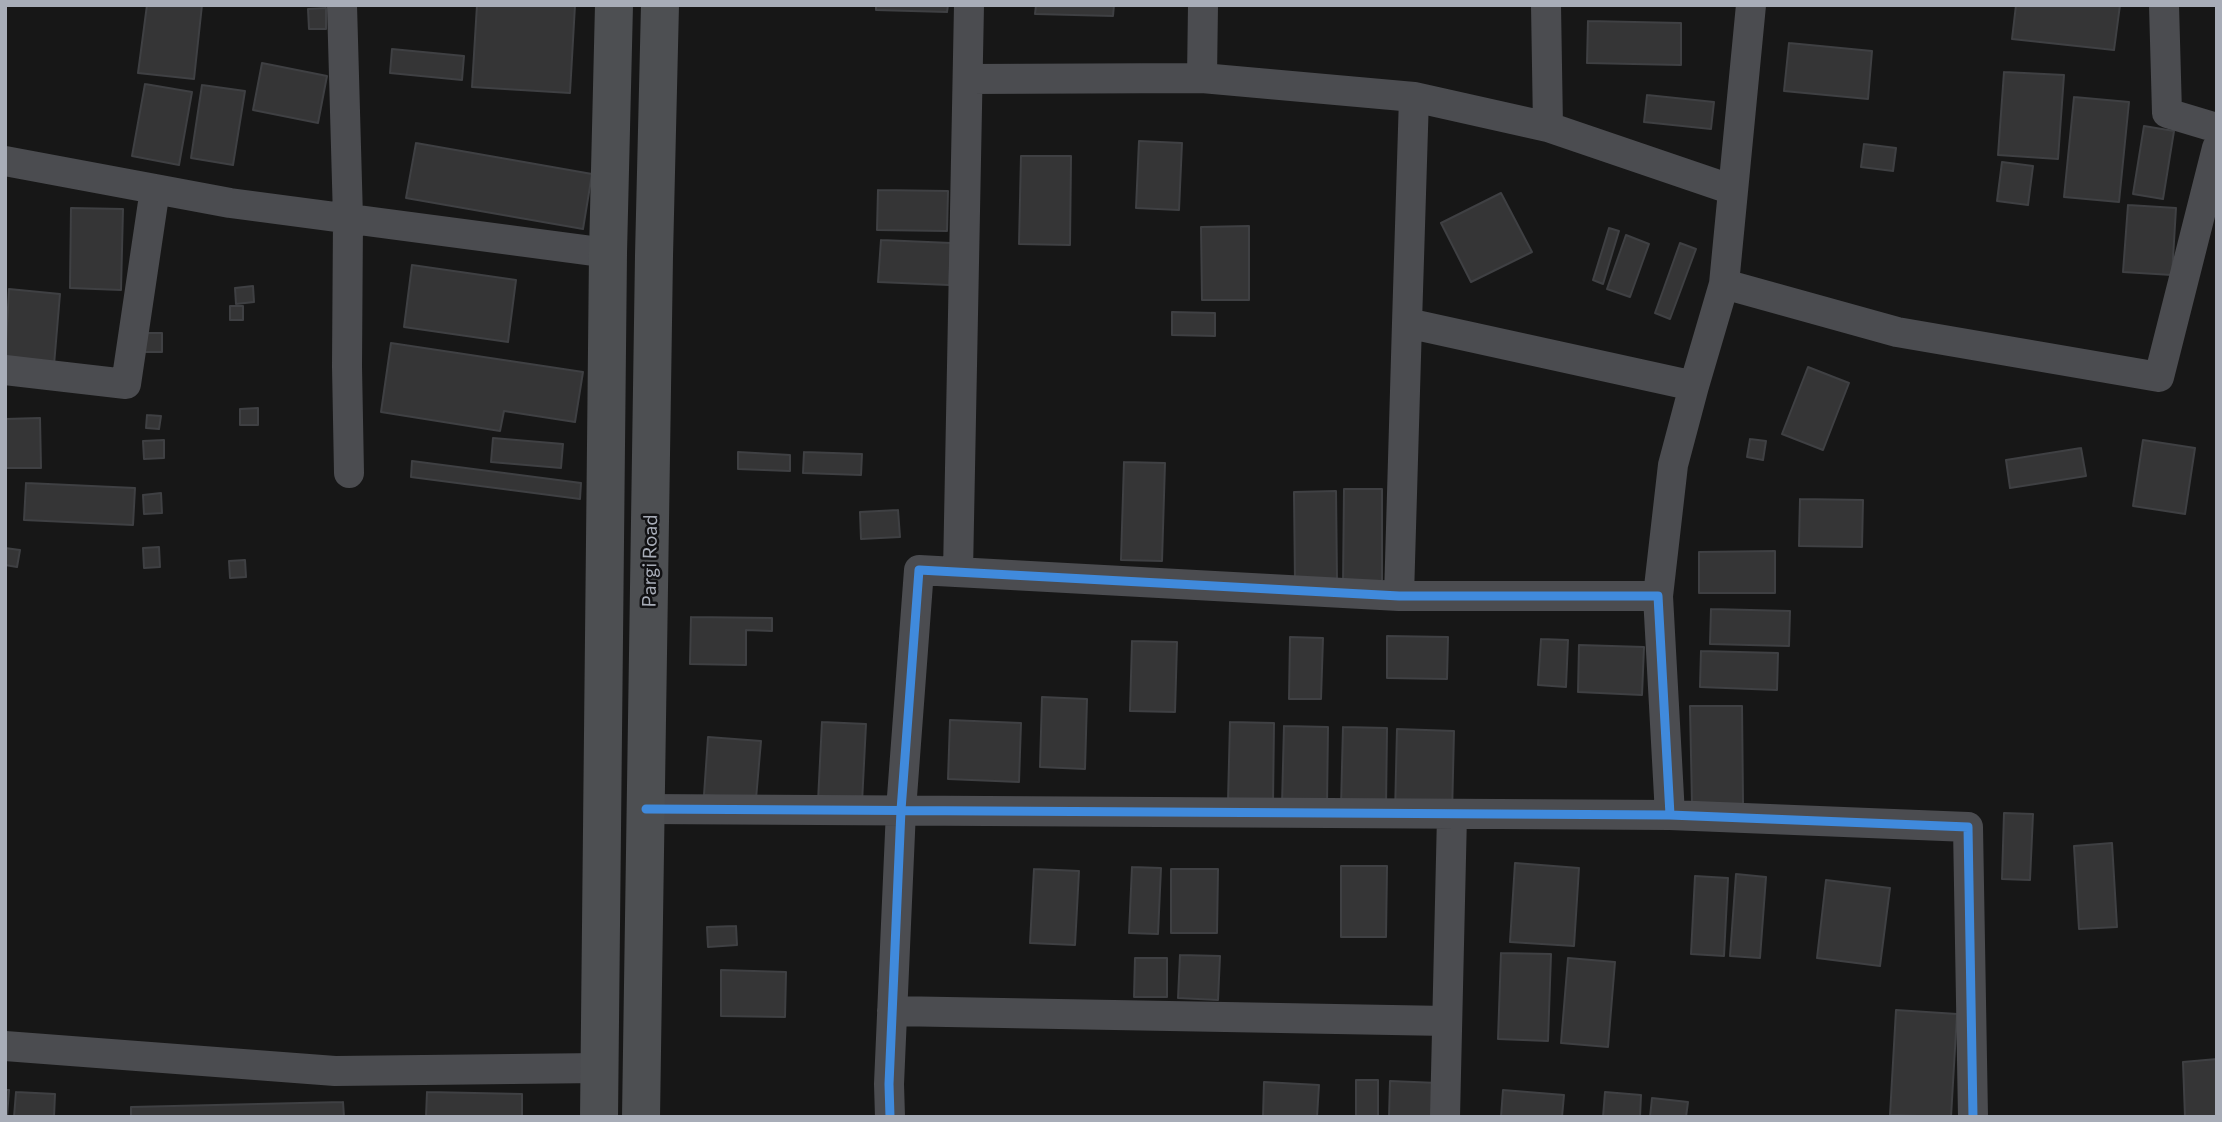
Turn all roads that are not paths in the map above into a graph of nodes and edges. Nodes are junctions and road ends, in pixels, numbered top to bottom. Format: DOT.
graph roads {
  1 [pos="342,5"];
  2 [pos="614,5"];
  3 [pos="660,5"];
  4 [pos="969,5"];
  5 [pos="1203,5"];
  6 [pos="1546,5"];
  7 [pos="1751,5"];
  8 [pos="2164,5"];
  9 [pos="969,79"];
  10 [pos="1202,79"];
  11 [pos="1414,97"];
  12 [pos="1548,127"];
  13 [pos="2217,128"];
  14 [pos="2217,149"];
  15 [pos="5,161"];
  16 [pos="155,189"];
  17 [pos="1733,190"];
  18 [pos="348,218"];
  19 [pos="608,253"];
  20 [pos="1724,284"];
  21 [pos="1406,323"];
  22 [pos="5,370"];
  23 [pos="1694,386"];
  24 [pos="349,473"];
  25 [pos="958,572"];
  26 [pos="1399,596"];
  27 [pos="1658,596"];
  28 [pos="604,606"];
  29 [pos="649,607"];
  30 [pos="646,809"];
  31 [pos="901,810"];
  32 [pos="1452,815"];
  33 [pos="1670,815"];
  34 [pos="892,1011"];
  35 [pos="1447,1021"];
  36 [pos="5,1046"];
  37 [pos="600,1068"];
  38 [pos="599,1117"];
  39 [pos="641,1117"];
  40 [pos="890,1117"];
  41 [pos="1445,1117"];
  42 [pos="1973,1117"];
  1 -- 18 [label="street"];
  2 -- 19 [label="main road"];
  3 -- 29 [label="main road, Pargi Road"];
  4 -- 9 [label="street"];
  5 -- 10 [label="street"];
  6 -- 12 [label="street"];
  7 -- 17 [label="street"];
  8 -- 13 [label="street"];
  9 -- 10 [label="street"];
  9 -- 25 [label="street"];
  10 -- 11 [label="street"];
  11 -- 12 [label="street"];
  11 -- 21 [label="street"];
  12 -- 17 [label="street"];
  14 -- 20 [label="street"];
  15 -- 16 [label="street"];
  16 -- 18 [label="street"];
  16 -- 22 [label="street"];
  17 -- 20 [label="street"];
  18 -- 19 [label="street"];
  18 -- 24 [label="street"];
  19 -- 28 [label="main road"];
  20 -- 23 [label="street"];
  21 -- 23 [label="street"];
  21 -- 26 [label="street"];
  23 -- 27 [label="street"];
  25 -- 26 [label="street"];
  25 -- 31 [label="street"];
  26 -- 27 [label="street"];
  27 -- 33 [label="street"];
  28 -- 29 [label="main road"];
  28 -- 37 [label="main road"];
  29 -- 30 [label="main road, Pargi Road"];
  30 -- 31 [label="street"];
  30 -- 39 [label="main road, Pargi Road"];
  31 -- 32 [label="street"];
  31 -- 34 [label="street"];
  32 -- 33 [label="street"];
  32 -- 35 [label="street"];
  33 -- 42 [label="street"];
  34 -- 35 [label="street"];
  34 -- 40 [label="street"];
  35 -- 41 [label="street"];
  36 -- 37 [label="street"];
  37 -- 38 [label="main road"];
}
